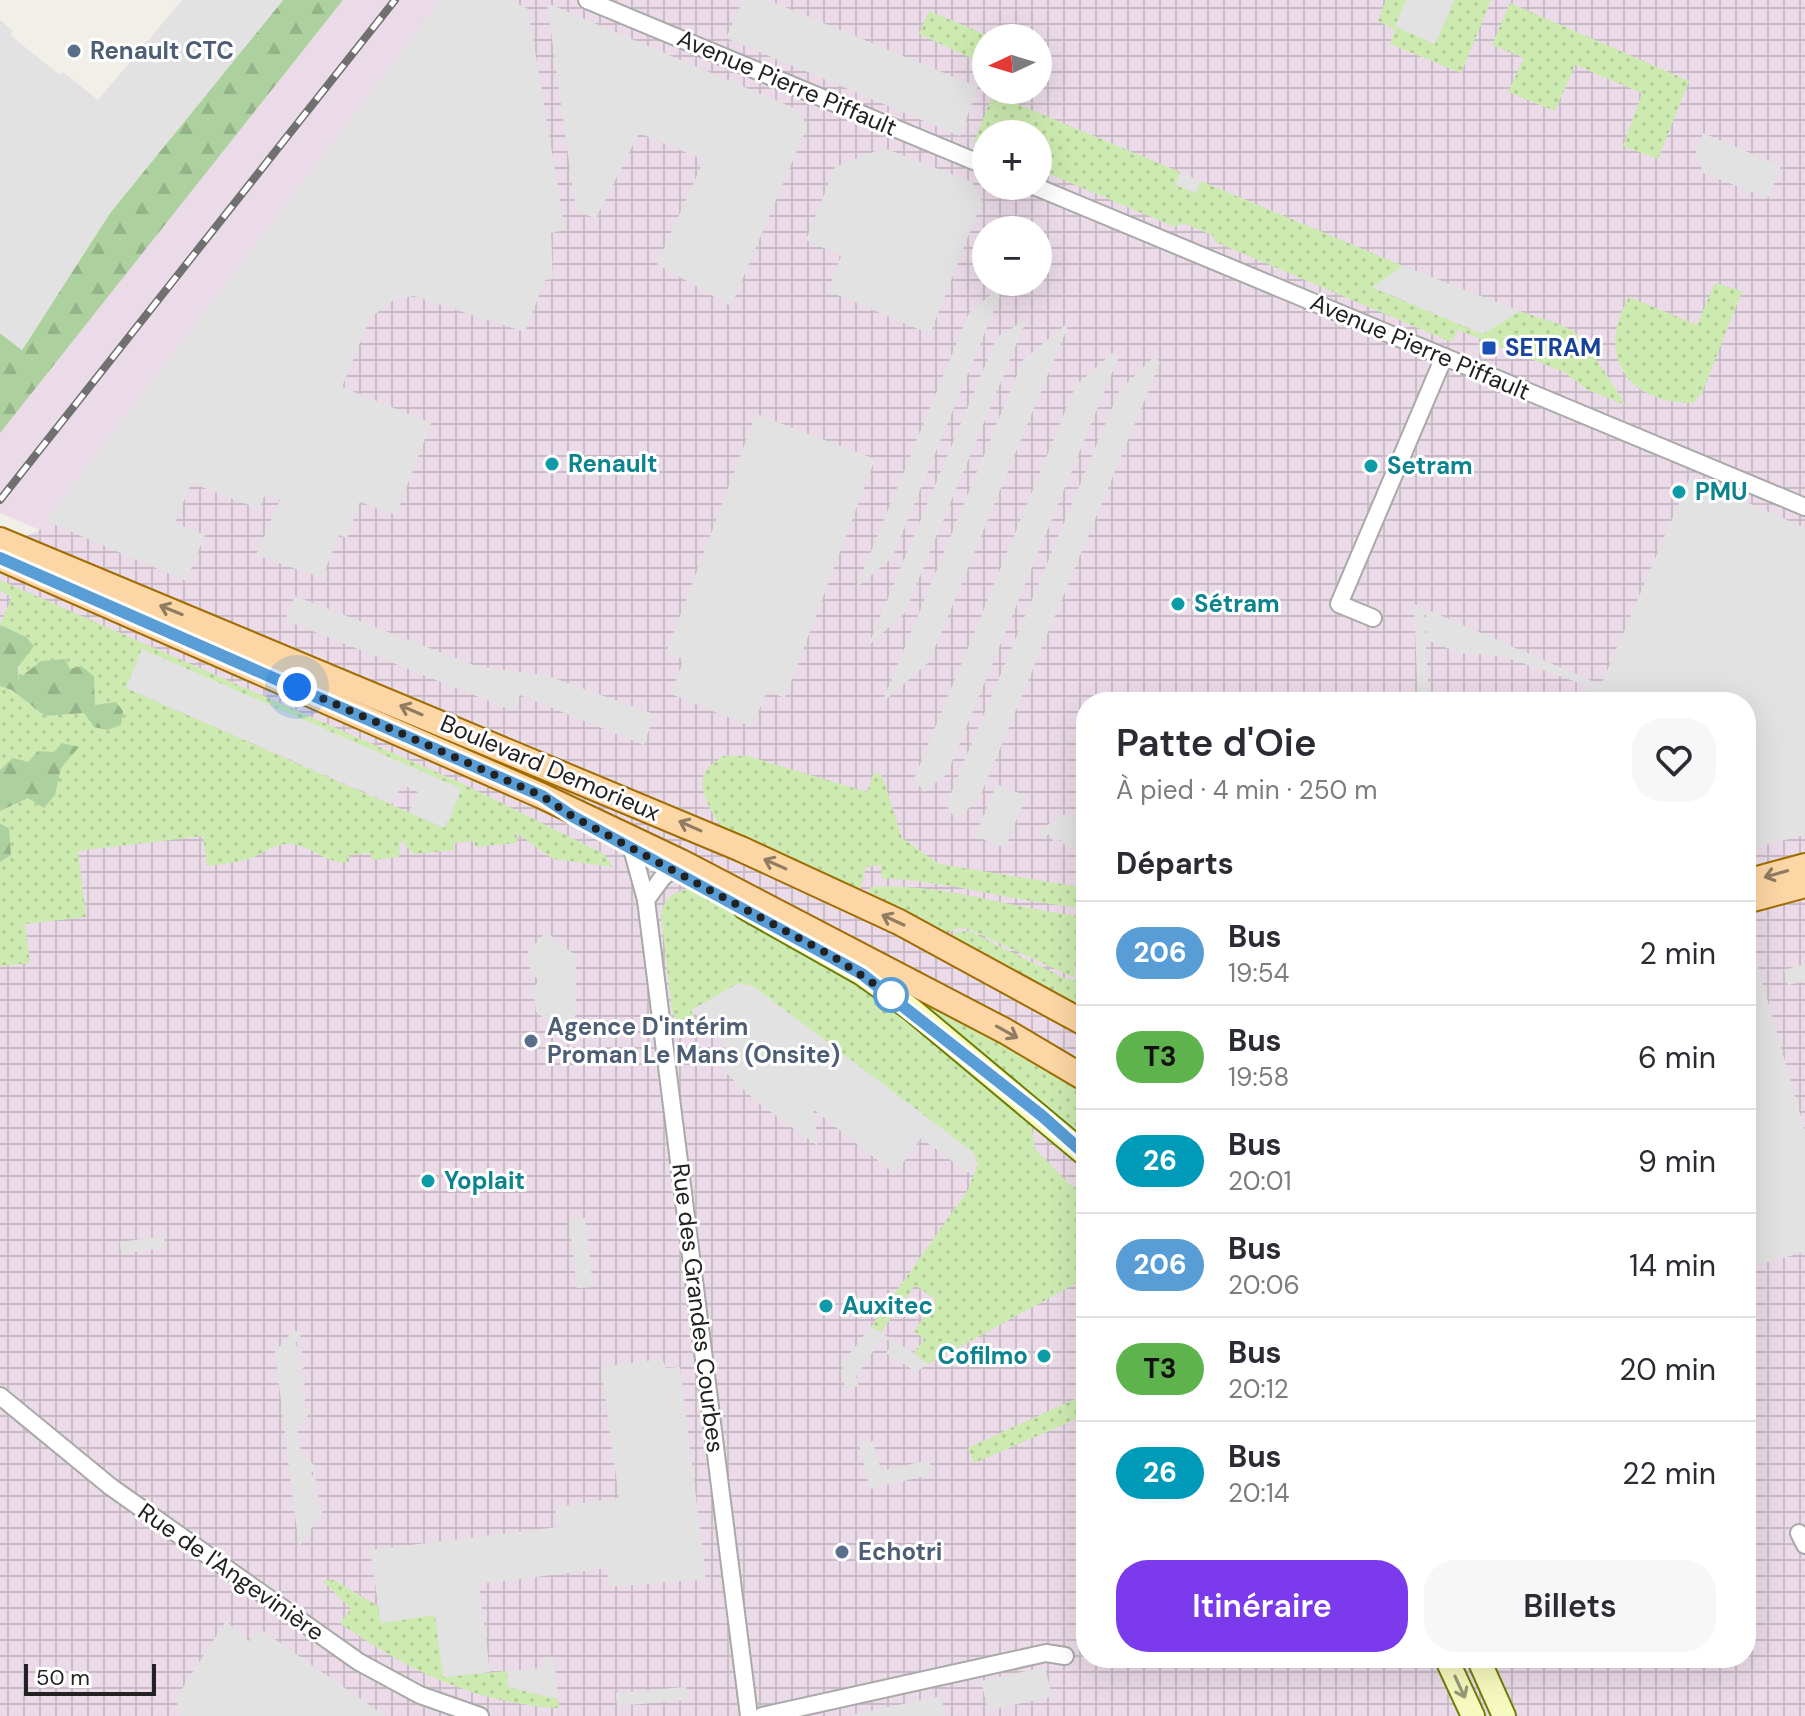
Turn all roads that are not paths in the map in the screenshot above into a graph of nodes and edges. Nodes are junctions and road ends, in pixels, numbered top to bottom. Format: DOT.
graph roads {
  1 [pos="587,0"];
  2 [pos="972,160"];
  3 [pos="1052,194"];
  4 [pos="1444,357"];
  5 [pos="1805,507"];
  6 [pos="0,540"];
  7 [pos="0,558"];
  8 [pos="1373,618"];
  9 [pos="542,796"];
  10 [pos="632,849"];
  11 [pos="677,865"];
  12 [pos="1805,866"];
  13 [pos="1756,879"];
  14 [pos="1805,885"];
  15 [pos="1756,898"];
  16 [pos="646,900"];
  17 [pos="1076,1019"];
  18 [pos="1076,1073"];
  19 [pos="1076,1146"];
  20 [pos="0,1396"];
  21 [pos="1065,1656"];
  22 [pos="1451,1668"];
  23 [pos="1482,1668"];
  24 [pos="480,1716"];
  25 [pos="749,1716"];
  26 [pos="762,1716"];
  27 [pos="1473,1716"];
  28 [pos="1504,1716"];
  1 -- 2 [label="street, Avenue Pierre Piffault"];
  3 -- 4 [label="street, Avenue Pierre Piffault"];
  4 -- 5 [label="street, Avenue Pierre Piffault"];
  4 -- 8 [label="street"];
  17 -- 6 [label="main road, Boulevard Demorieux, one-way"];
  7 -- 9 [label="main road, Boulevard Demorieux"];
  9 -- 10 [label="main road"];
  9 -- 11 [label="main road, Boulevard Demorieux"];
  10 -- 11 [label="main road"];
  10 -- 16 [label="street, Rue des Grandes Courbes"];
  11 -- 16 [label="street"];
  11 -- 18 [label="main road, Boulevard Demorieux, one-way"];
  11 -- 19 [label="main road"];
  12 -- 13 [label="main road, one-way"];
  14 -- 15 [label="main road"];
  16 -- 25 [label="street, Rue des Grandes Courbes"];
  20 -- 24 [label="street, Rue de l'Angevinière"];
  21 -- 26 [label="street"];
  22 -- 27 [label="main road, one-way"];
  23 -- 28 [label="main road"];
}
